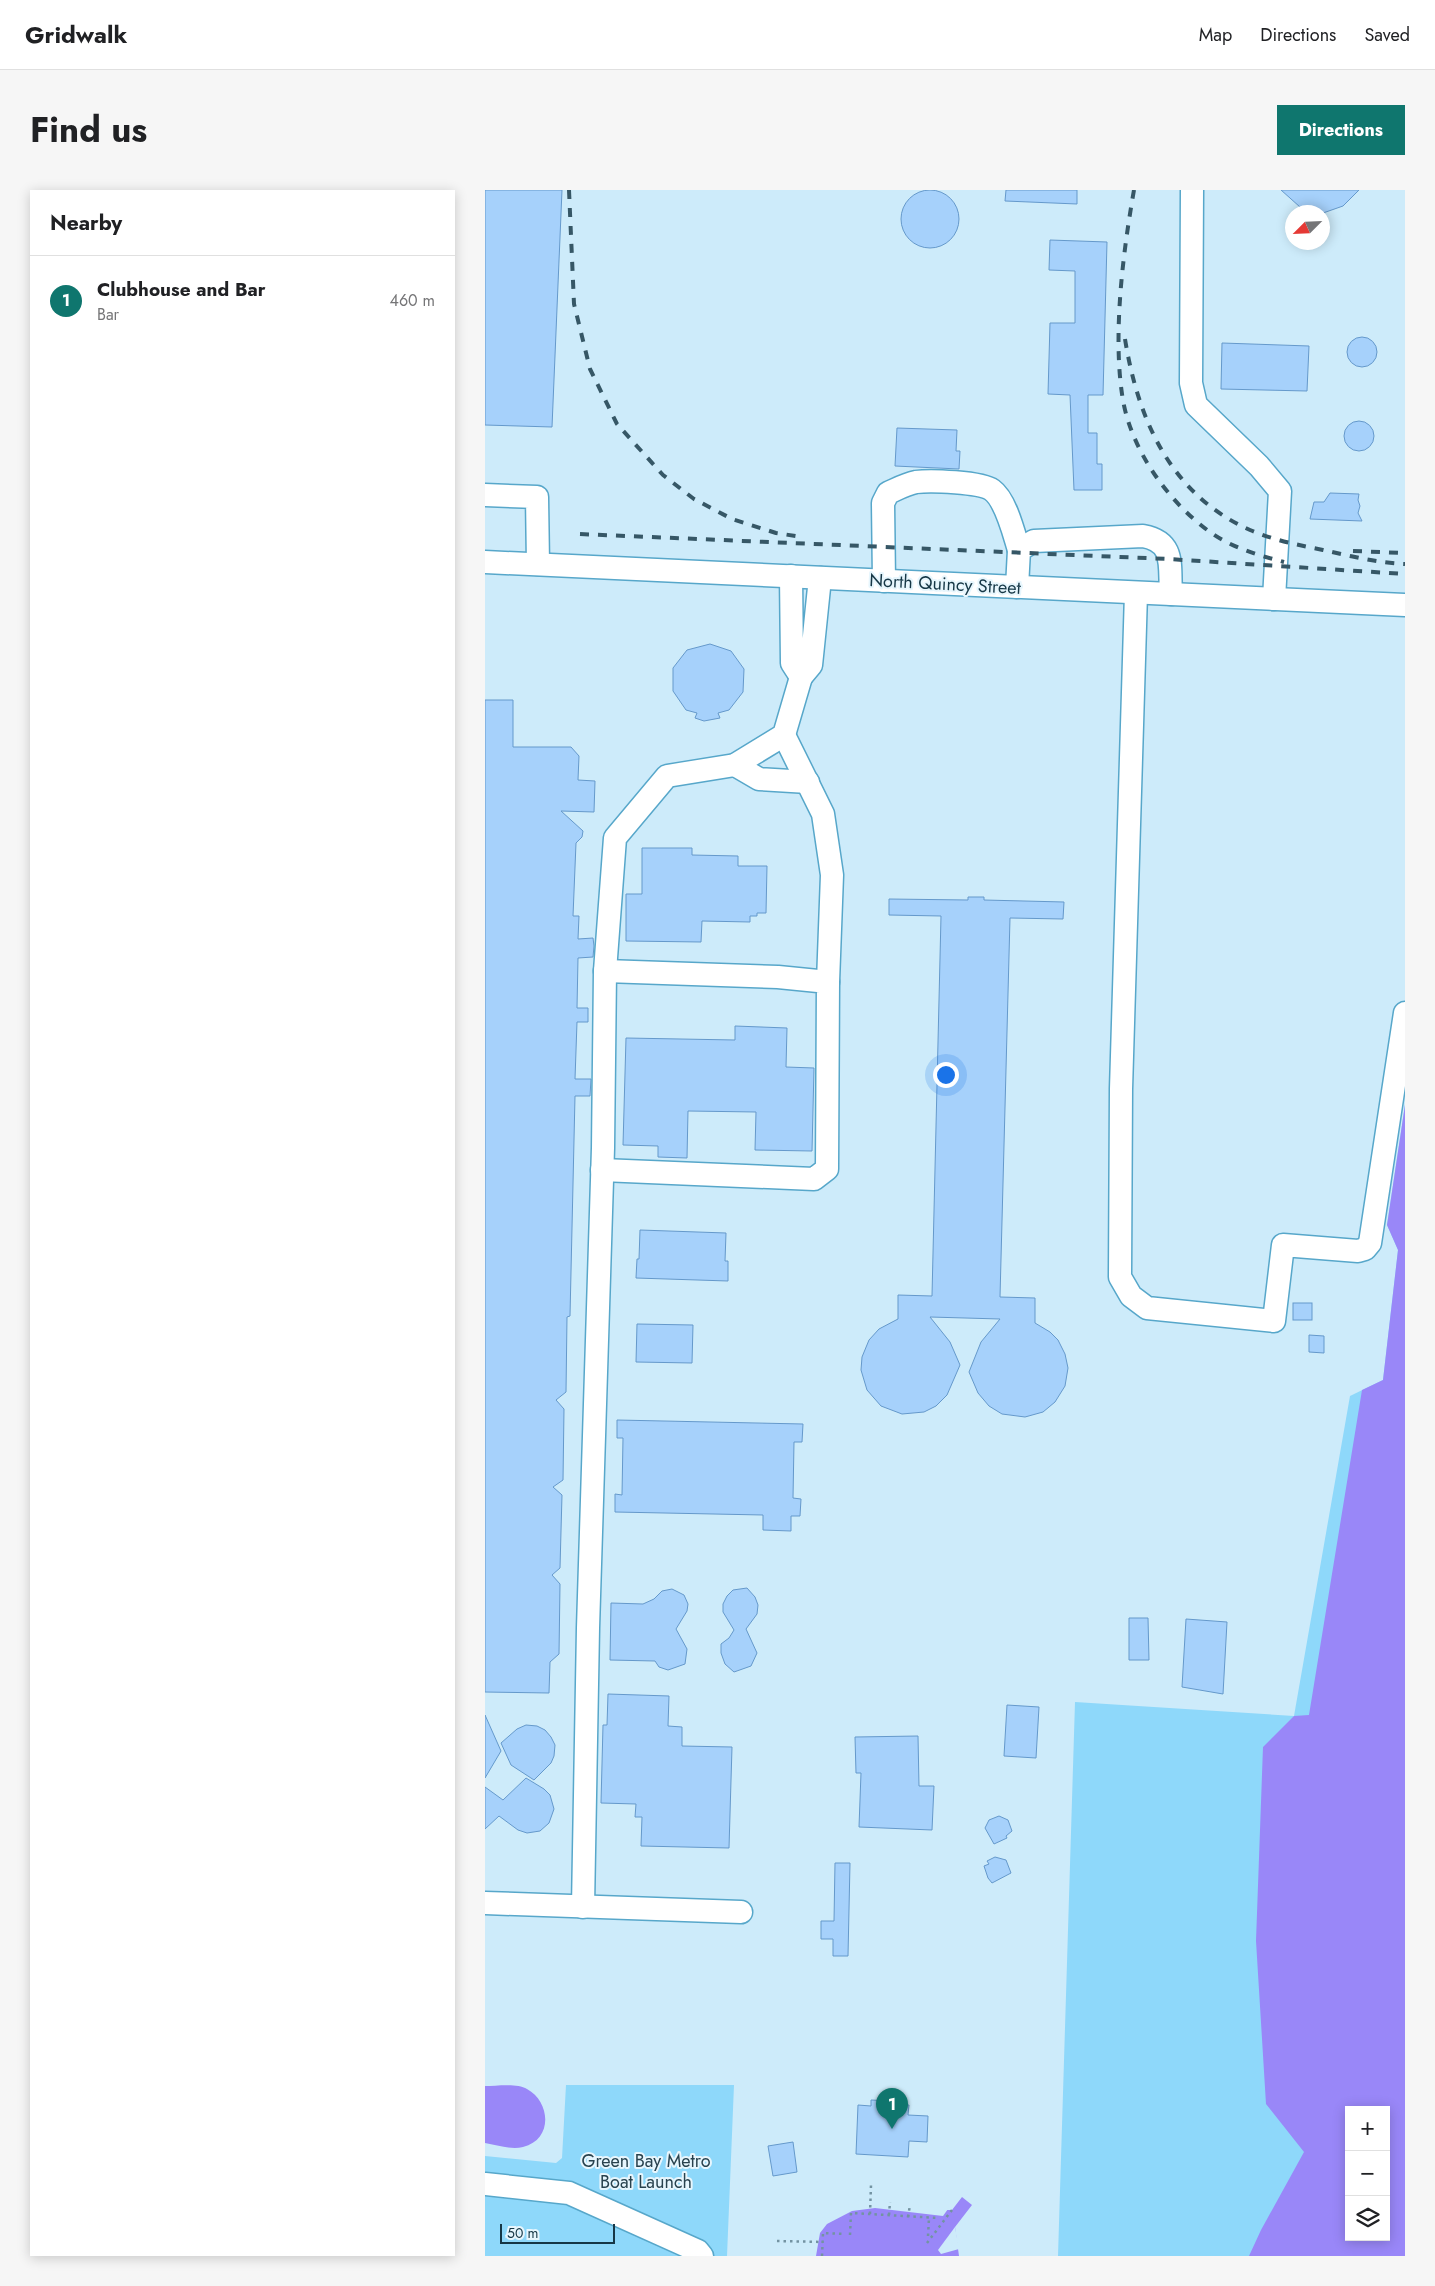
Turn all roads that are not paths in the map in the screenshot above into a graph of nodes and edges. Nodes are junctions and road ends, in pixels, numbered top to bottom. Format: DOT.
graph roads {
  1 [pos="1192,190"];
  2 [pos="485,495"];
  3 [pos="1019,550"];
  4 [pos="485,562"];
  5 [pos="538,564"];
  6 [pos="791,576"];
  7 [pos="820,578"];
  8 [pos="884,581"];
  9 [pos="1017,587"];
  10 [pos="1136,592"];
  11 [pos="1171,594"];
  12 [pos="1274,599"];
  13 [pos="1405,605"];
  14 [pos="801,678"];
  15 [pos="784,735"];
  16 [pos="735,765"];
  17 [pos="808,782"];
  18 [pos="605,971"];
  19 [pos="827,982"];
  20 [pos="1405,1013"];
  21 [pos="602,1170"];
  22 [pos="485,1903"];
  23 [pos="583,1907"];
  24 [pos="741,1912"];
  25 [pos="485,2184"];
  26 [pos="702,2256"];
  1 -- 12 [label="street"];
  2 -- 5 [label="street"];
  3 -- 8 [label="street"];
  3 -- 9 [label="street"];
  3 -- 11 [label="street"];
  4 -- 5 [label="street, North Quincy Street"];
  5 -- 6 [label="street, North Quincy Street"];
  6 -- 7 [label="street, North Quincy Street"];
  6 -- 14 [label="street"];
  7 -- 8 [label="street, North Quincy Street"];
  7 -- 14 [label="street"];
  8 -- 9 [label="street, North Quincy Street"];
  9 -- 10 [label="street, North Quincy Street"];
  10 -- 11 [label="street, North Quincy Street"];
  10 -- 20 [label="street"];
  11 -- 12 [label="street, North Quincy Street"];
  12 -- 13 [label="street, North Quincy Street"];
  14 -- 15 [label="street"];
  15 -- 16 [label="street"];
  15 -- 17 [label="street"];
  16 -- 17 [label="street"];
  16 -- 18 [label="street"];
  17 -- 19 [label="street"];
  18 -- 19 [label="street"];
  18 -- 21 [label="street"];
  19 -- 21 [label="street"];
  21 -- 23 [label="street"];
  22 -- 23 [label="street"];
  23 -- 24 [label="street"];
  25 -- 26 [label="street"];
}
